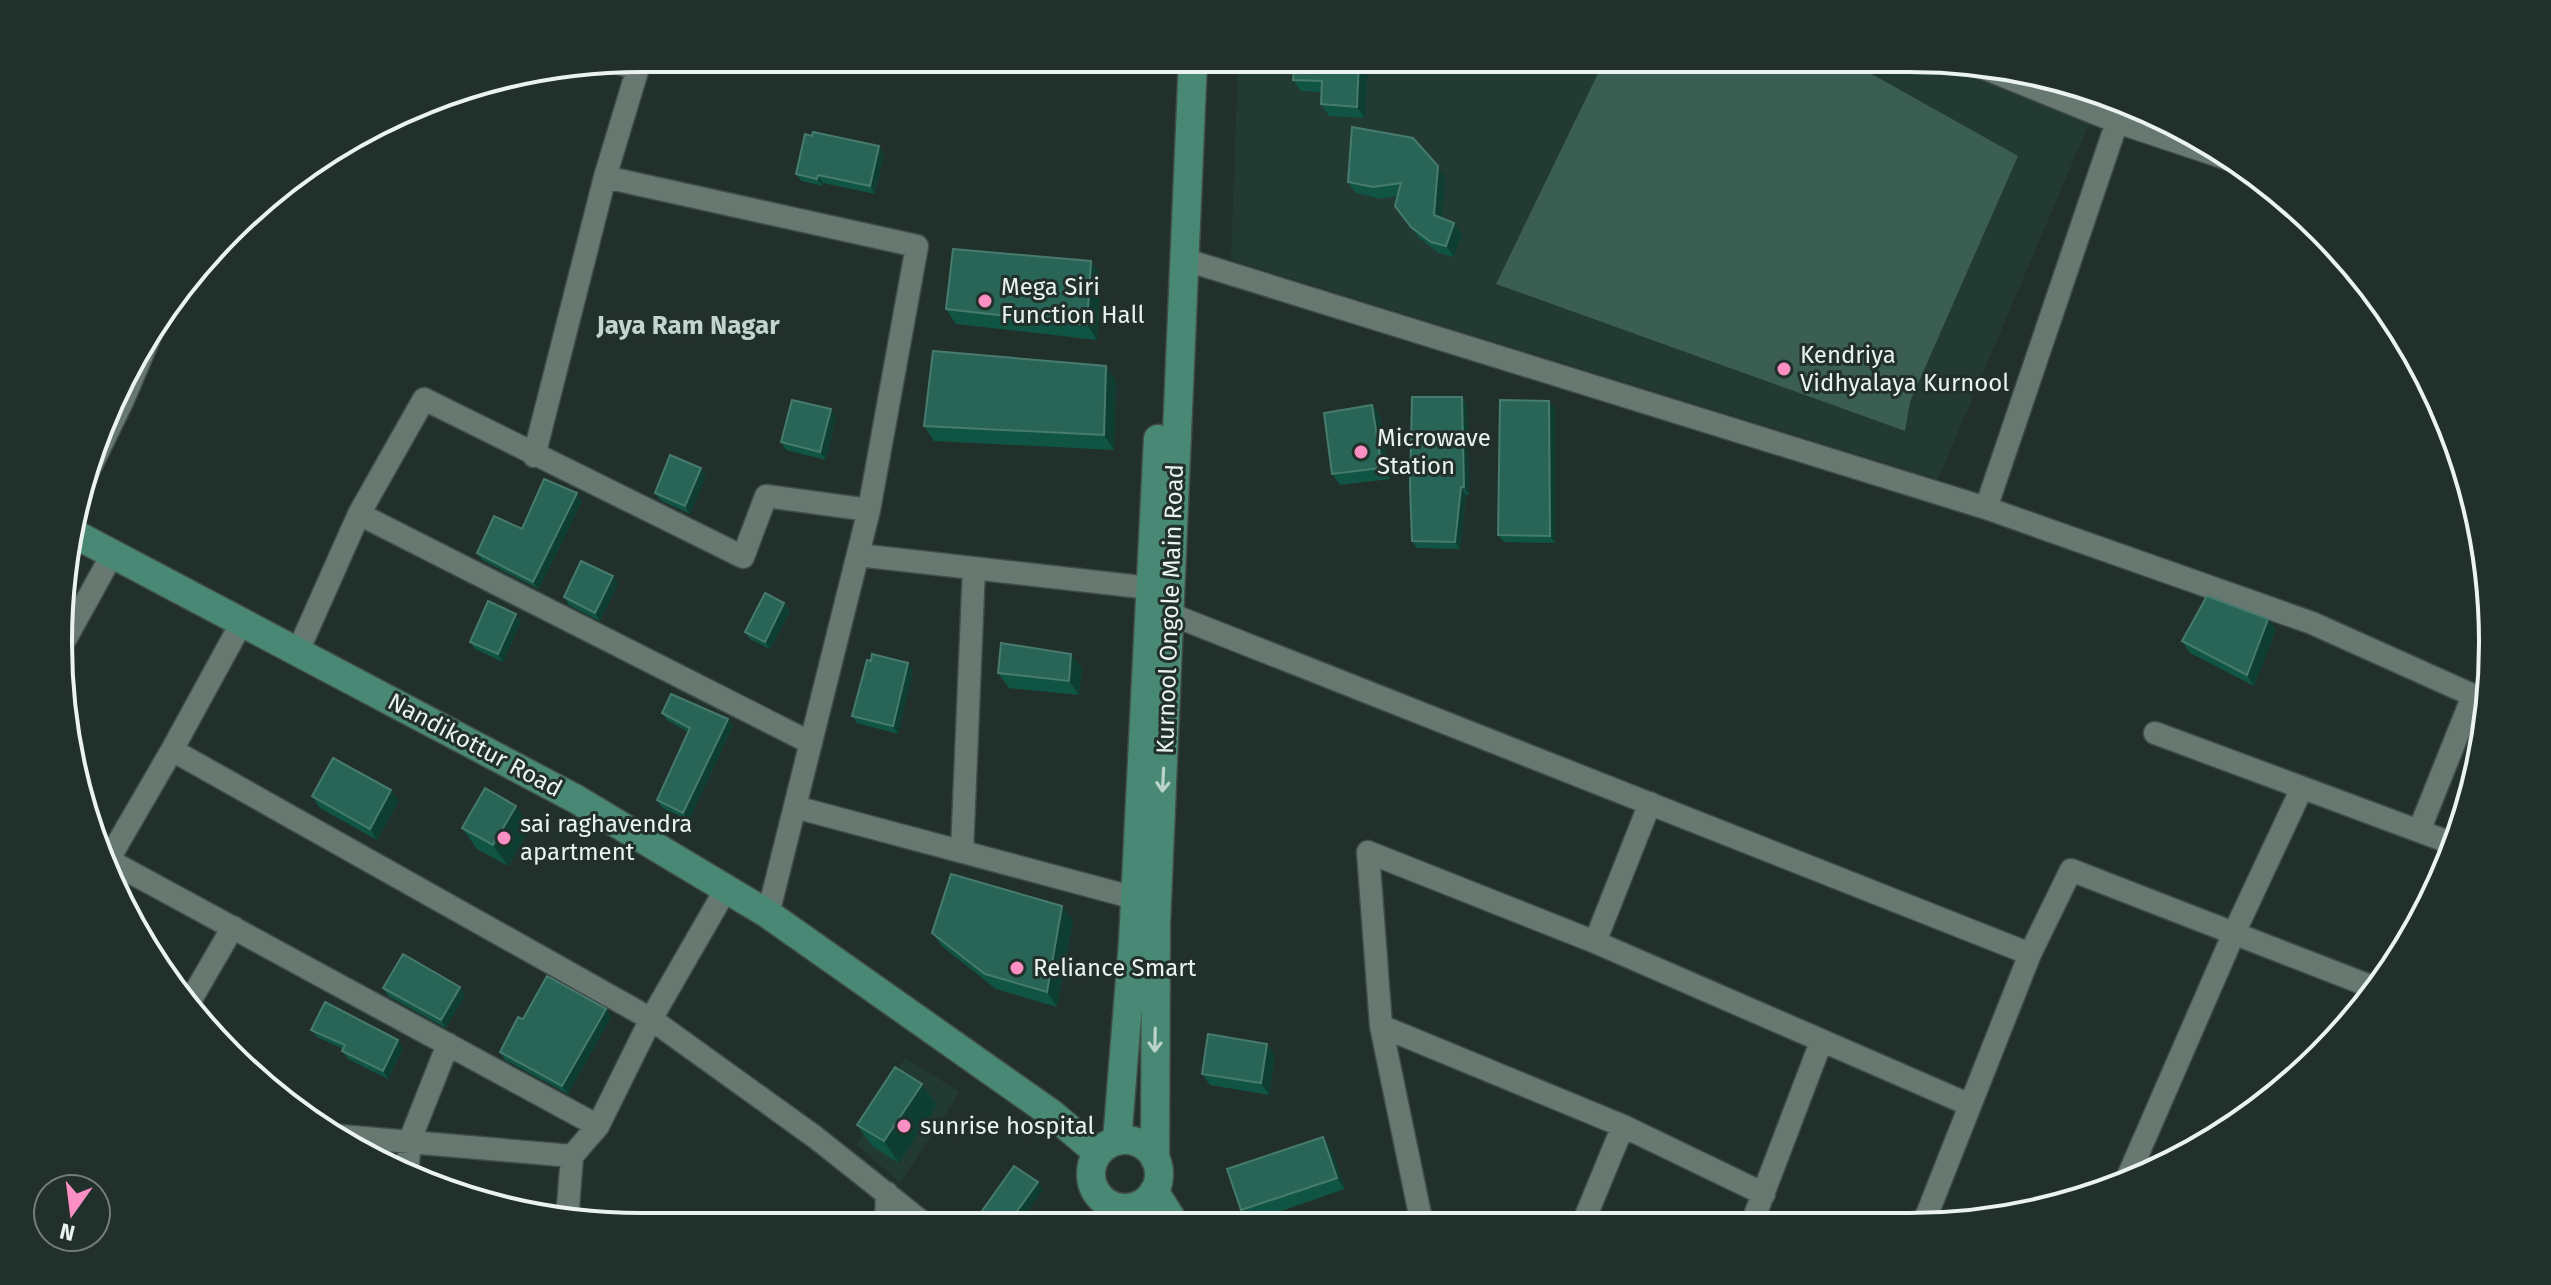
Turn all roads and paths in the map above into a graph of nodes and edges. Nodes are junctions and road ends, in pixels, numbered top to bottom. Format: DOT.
graph roads {
  1 [pos="630,72"];
  2 [pos="1176,72"];
  3 [pos="1192,72"];
  4 [pos="2022,83"];
  5 [pos="2117,122"];
  6 [pos="2192,147"];
  7 [pos="605,177"];
  8 [pos="1183,259"];
  9 [pos="534,456"];
  10 [pos="1986,508"];
  11 [pos="869,510"];
  12 [pos="359,514"];
  13 [pos="82,537"];
  14 [pos="113,553"];
  15 [pos="858,555"];
  16 [pos="974,568"];
  17 [pos="1150,588"];
  18 [pos="1170,614"];
  19 [pos="242,622"];
  20 [pos="72,626"];
  21 [pos="298,651"];
  22 [pos="2476,697"];
  23 [pos="2475,710"];
  24 [pos="2155,733"];
  25 [pos="811,743"];
  26 [pos="172,750"];
  27 [pos="2302,788"];
  28 [pos="1650,803"];
  29 [pos="795,807"];
  30 [pos="2419,831"];
  31 [pos="2444,840"];
  32 [pos="962,851"];
  33 [pos="112,853"];
  34 [pos="118,867"];
  35 [pos="726,889"];
  36 [pos="1135,898"];
  37 [pos="768,914"];
  38 [pos="233,927"];
  39 [pos="2234,933"];
  40 [pos="1595,942"];
  41 [pos="2030,954"];
  42 [pos="2365,984"];
  43 [pos="194,995"];
  44 [pos="651,1019"];
  45 [pos="1381,1026"];
  46 [pos="1821,1042"];
  47 [pos="448,1044"];
  48 [pos="1970,1105"];
  49 [pos="598,1126"];
  50 [pos="1623,1126"];
  51 [pos="357,1137"];
  52 [pos="410,1140"];
  53 [pos="1108,1147"];
  54 [pos="572,1156"];
  55 [pos="1155,1159"];
  56 [pos="408,1163"];
  57 [pos="2132,1168"];
  58 [pos="1154,1191"];
  59 [pos="887,1193"];
  60 [pos="1764,1194"];
  61 [pos="568,1208"];
  62 [pos="1928,1212"];
  63 [pos="886,1213"];
  64 [pos="911,1213"];
  65 [pos="1121,1213"];
  66 [pos="1129,1213"];
  67 [pos="1168,1213"];
  68 [pos="1420,1213"];
  69 [pos="1587,1213"];
  70 [pos="1756,1213"];
  1 -- 7 [label="street"];
  2 -- 17 [label="main road, Kurnool Ongole Main Road"];
  3 -- 8 [label="main road, Kurnool Ongole Main Road"];
  4 -- 5 [label="street"];
  5 -- 6 [label="street"];
  5 -- 10 [label="street"];
  7 -- 9 [label="street"];
  7 -- 11 [label="street"];
  8 -- 10 [label="street"];
  8 -- 18 [label="main road, Kurnool Ongole Main Road"];
  9 -- 11 [label="street"];
  9 -- 12 [label="street"];
  10 -- 22 [label="street"];
  11 -- 15 [label="street"];
  12 -- 21 [label="street"];
  12 -- 25 [label="street"];
  13 -- 14 [label="main road, Nandikottur Road"];
  14 -- 19 [label="main road, Nandikottur Road"];
  14 -- 20 [label="street"];
  15 -- 16 [label="street"];
  15 -- 25 [label="street"];
  16 -- 17 [label="street"];
  16 -- 32 [label="street"];
  17 -- 36 [label="main road, Kurnool Ongole Main Road"];
  18 -- 28 [label="street"];
  18 -- 55 [label="main road, Kurnool Ongole Main Road, one-way"];
  19 -- 21 [label="main road, Nandikottur Road"];
  19 -- 26 [label="street"];
  21 -- 35 [label="main road, Nandikottur Road"];
  23 -- 30 [label="street"];
  24 -- 27 [label="street"];
  25 -- 29 [label="street"];
  26 -- 33 [label="street"];
  26 -- 44 [label="street"];
  27 -- 30 [label="street"];
  27 -- 39 [label="street"];
  28 -- 40 [label="street"];
  28 -- 41 [label="street"];
  29 -- 32 [label="street"];
  29 -- 37 [label="street"];
  30 -- 31 [label="street"];
  32 -- 36 [label="street"];
  34 -- 38 [label="street"];
  35 -- 37 [label="main road, Nandikottur Road"];
  35 -- 44 [label="street"];
  36 -- 53 [label="main road, Kurnool Ongole Main Road"];
  37 -- 53 [label="main road, Nandikottur Road"];
  38 -- 43 [label="street"];
  38 -- 47 [label="street"];
  39 -- 41 [label="street"];
  39 -- 42 [label="street"];
  39 -- 57 [label="street"];
  40 -- 45 [label="street"];
  40 -- 46 [label="street"];
  41 -- 48 [label="street"];
  44 -- 49 [label="street"];
  44 -- 59 [label="street"];
  45 -- 50 [label="street"];
  45 -- 68 [label="street"];
  46 -- 48 [label="street"];
  46 -- 60 [label="street"];
  47 -- 49 [label="street"];
  47 -- 52 [label="street"];
  48 -- 62 [label="street"];
  49 -- 54 [label="street"];
  50 -- 60 [label="street"];
  50 -- 69 [label="street"];
  51 -- 52 [label="street"];
  52 -- 54 [label="street"];
  52 -- 56 [label="street"];
  53 -- 55 [label="main road"];
  53 -- 65 [label="main road"];
  54 -- 61 [label="street"];
  55 -- 58 [label="main road"];
  58 -- 66 [label="main road"];
  58 -- 67 [label="main road"];
  59 -- 63 [label="street"];
  59 -- 64 [label="street"];
  60 -- 70 [label="street"];
}
